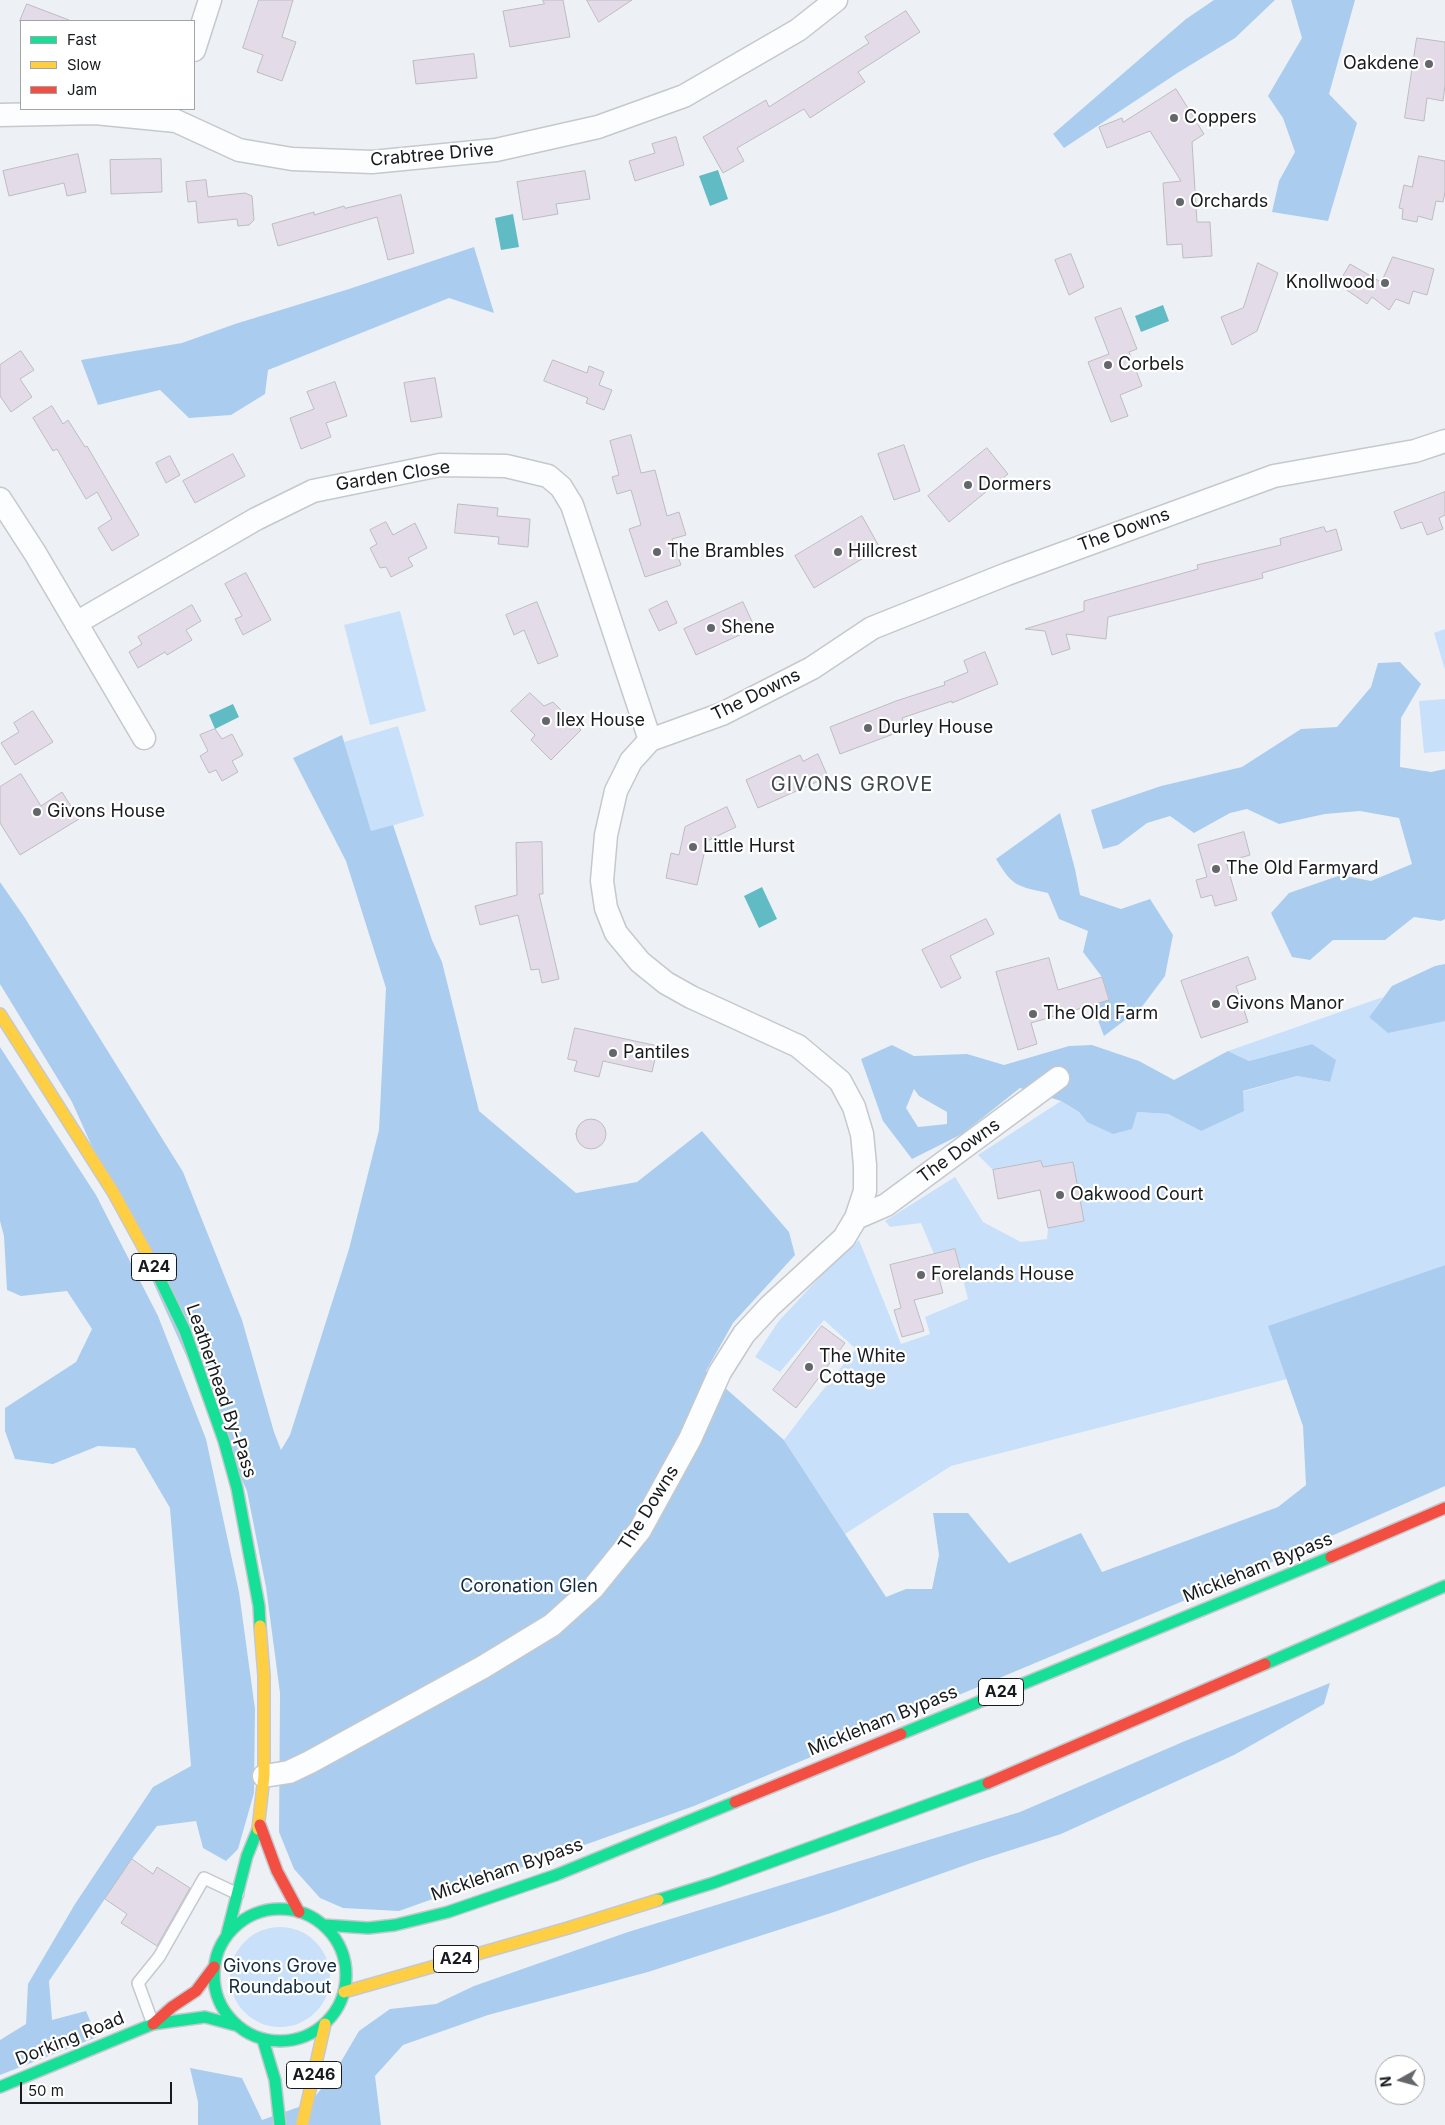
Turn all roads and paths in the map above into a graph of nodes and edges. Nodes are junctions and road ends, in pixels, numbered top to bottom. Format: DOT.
graph roads {
  1 [pos="210,0"];
  2 [pos="836,0"];
  3 [pos="195,47"];
  4 [pos="0,115"];
  5 [pos="177,115"];
  6 [pos="1445,441"];
  7 [pos="0,499"];
  8 [pos="76,623"];
  9 [pos="144,738"];
  10 [pos="650,740"];
  11 [pos="0,1014"];
  12 [pos="1058,1078"];
  13 [pos="856,1218"];
  14 [pos="1445,1508"];
  15 [pos="1445,1586"];
  16 [pos="264,1776"];
  17 [pos="260,1825"];
  18 [pos="238,1894"];
  19 [pos="300,1912"];
  20 [pos="324,1925"];
  21 [pos="227,1934"];
  22 [pos="214,1967"];
  23 [pos="344,1992"];
  24 [pos="153,2024"];
  25 [pos="325,2024"];
  26 [pos="236,2025"];
  27 [pos="263,2040"];
  28 [pos="0,2087"];
  29 [pos="280,2125"];
  30 [pos="302,2125"];
  1 -- 3 [label="street"];
  2 -- 5 [label="street, Crabtree Drive"];
  4 -- 5 [label="street, Crabtree Drive"];
  6 -- 10 [label="street, The Downs"];
  7 -- 8 [label="street"];
  8 -- 9 [label="street"];
  8 -- 10 [label="street, Garden Close"];
  10 -- 13 [label="street, The Downs"];
  11 -- 16 [label="main road, Leatherhead By-Pass / A24"];
  12 -- 13 [label="street, The Downs"];
  13 -- 16 [label="street, The Downs"];
  14 -- 20 [label="main road, Mickleham Bypass / A24"];
  15 -- 23 [label="main road, A24"];
  16 -- 17 [label="main road, Leatherhead By-Pass / A24"];
  17 -- 18 [label="main road, Leatherhead By-Pass / A24"];
  17 -- 19 [label="main road, Leatherhead By-Pass / A24"];
  18 -- 21 [label="main road, Leatherhead By-Pass / A24"];
  18 -- 24 [label="lane"];
  19 -- 20 [label="main road"];
  19 -- 21 [label="main road"];
  20 -- 23 [label="main road"];
  21 -- 22 [label="main road"];
  22 -- 24 [label="main road, Dorking Road"];
  22 -- 26 [label="main road"];
  23 -- 25 [label="main road"];
  24 -- 26 [label="main road, Dorking Road"];
  24 -- 28 [label="main road, Dorking Road"];
  25 -- 27 [label="main road"];
  25 -- 30 [label="main road, A246"];
  26 -- 27 [label="main road"];
  27 -- 29 [label="main road, A246"];
}
